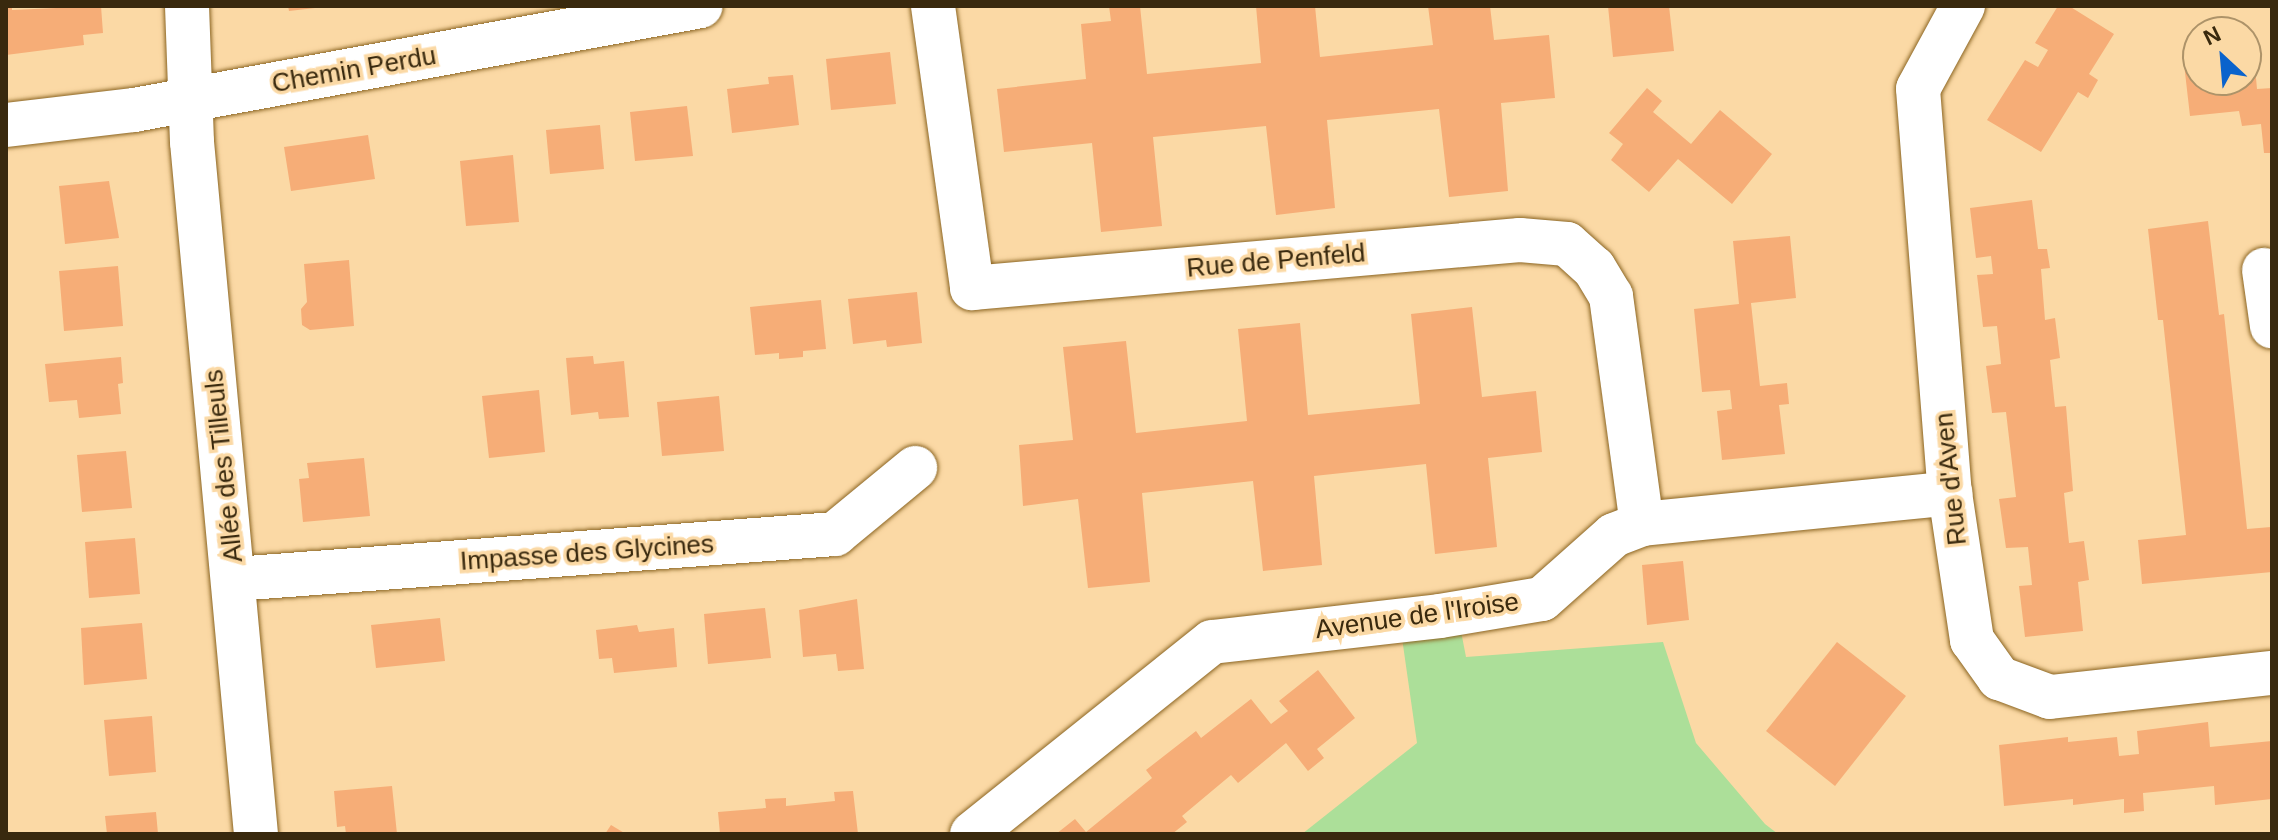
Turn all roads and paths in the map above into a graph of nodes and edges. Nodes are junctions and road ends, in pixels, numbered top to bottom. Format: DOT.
graph roads {
  1 [pos="187,6"];
  2 [pos="701,6"];
  3 [pos="933,6"];
  4 [pos="1963,6"];
  5 [pos="192,99"];
  6 [pos="6,125"];
  7 [pos="2264,270"];
  8 [pos="2272,326"];
  9 [pos="915,468"];
  10 [pos="1950,493"];
  11 [pos="1642,524"];
  12 [pos="235,579"];
  13 [pos="2272,673"];
  14 [pos="256,834"];
  15 [pos="972,834"];
  1 -- 5 [label="street, Allée des Tilleuls"];
  2 -- 5 [label="street, Chemin Perdu"];
  3 -- 11 [label="street, Rue de Penfeld"];
  4 -- 10 [label="street, Rue d'Aven"];
  5 -- 6 [label="street, Chemin Perdu"];
  5 -- 12 [label="street, Allée des Tilleuls"];
  7 -- 8 [label="street"];
  9 -- 12 [label="street, Impasse des Glycines"];
  10 -- 11 [label="street, Avenue de l'Iroise"];
  10 -- 13 [label="street, Rue d'Aven"];
  11 -- 15 [label="street, Avenue de l'Iroise"];
  12 -- 14 [label="street, Allée des Tilleuls"];
}
